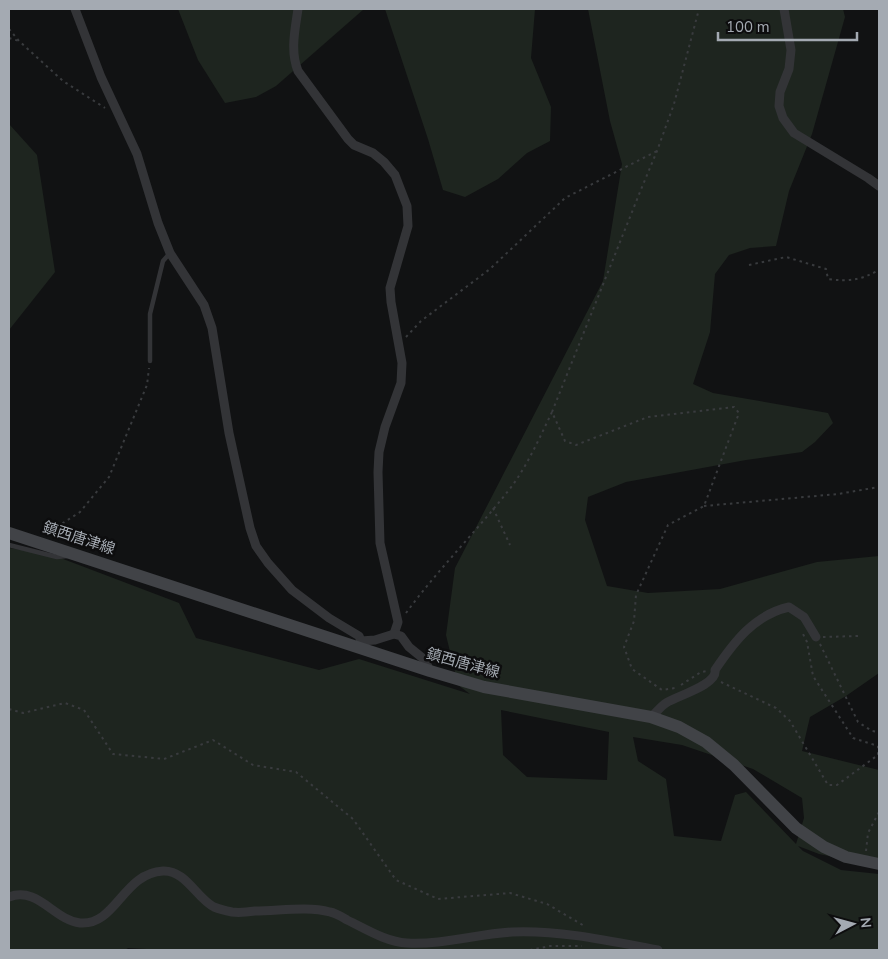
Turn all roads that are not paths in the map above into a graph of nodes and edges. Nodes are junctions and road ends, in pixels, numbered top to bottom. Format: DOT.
graph roads {
  1 [pos="75,9"];
  2 [pos="298,9"];
  3 [pos="784,9"];
  4 [pos="879,186"];
  5 [pos="170,253"];
  6 [pos="150,361"];
  7 [pos="9,533"];
  8 [pos="9,546"];
  9 [pos="78,554"];
  10 [pos="394,634"];
  11 [pos="816,637"];
  12 [pos="360,644"];
  13 [pos="430,671"];
  14 [pos="651,717"];
  15 [pos="879,864"];
  16 [pos="9,897"];
  17 [pos="658,950"];
  1 -- 5 [label="street"];
  2 -- 10 [label="street"];
  3 -- 4 [label="street"];
  5 -- 6 [label="lane"];
  5 -- 12 [label="street"];
  7 -- 9 [label="main road, 鎮西唐津線"];
  8 -- 9 [label="lane"];
  9 -- 12 [label="main road, 鎮西唐津線"];
  10 -- 12 [label="street"];
  10 -- 13 [label="street"];
  11 -- 14 [label="street"];
  12 -- 13 [label="main road, 鎮西唐津線"];
  13 -- 14 [label="main road, 鎮西唐津線"];
  14 -- 15 [label="main road, 鎮西唐津線"];
  16 -- 17 [label="street"];
}
